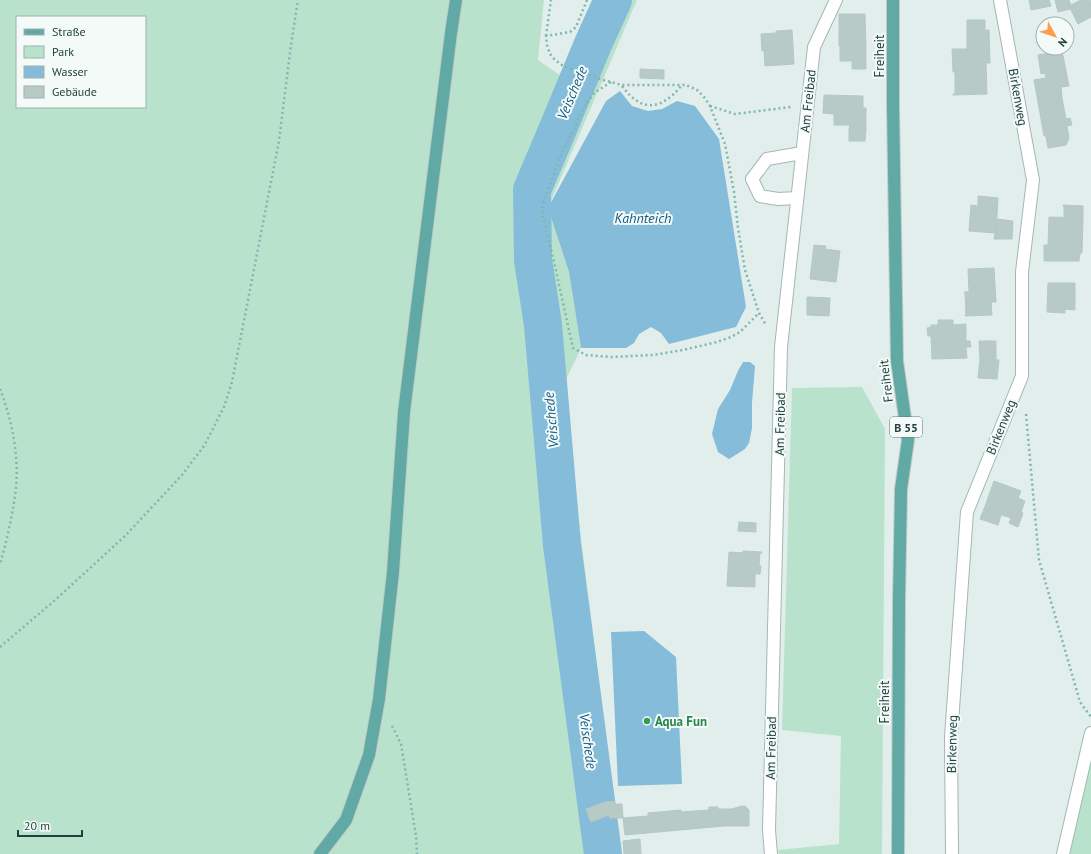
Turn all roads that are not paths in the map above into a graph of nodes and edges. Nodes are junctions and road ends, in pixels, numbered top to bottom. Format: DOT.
graph roads {
  1 [pos="456,0"];
  2 [pos="836,0"];
  3 [pos="893,0"];
  4 [pos="1000,0"];
  5 [pos="802,153"];
  6 [pos="798,198"];
  7 [pos="1091,733"];
  8 [pos="320,854"];
  9 [pos="772,854"];
  10 [pos="898,854"];
  11 [pos="952,854"];
  12 [pos="1062,854"];
  1 -- 8 [label="main road"];
  2 -- 5 [label="street, Am Freibad"];
  3 -- 10 [label="main road, Freiheit / B 55"];
  4 -- 11 [label="street, Birkenweg"];
  5 -- 6 [label="street, Am Freibad"];
  5 -- 6 [label="street"];
  6 -- 9 [label="street, Am Freibad"];
  7 -- 12 [label="street"];
}
